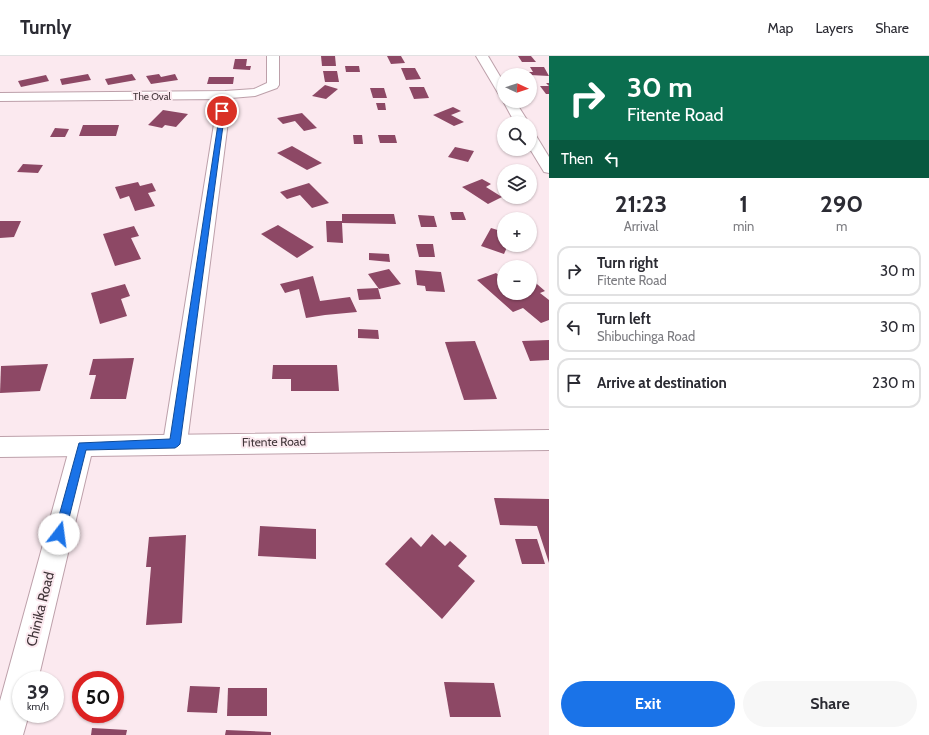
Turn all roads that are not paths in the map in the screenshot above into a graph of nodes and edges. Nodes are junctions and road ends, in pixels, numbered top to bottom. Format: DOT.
graph roads {
  1 [pos="273,56"];
  2 [pos="482,56"];
  3 [pos="497,81"];
  4 [pos="225,95"];
  5 [pos="0,97"];
  6 [pos="537,149"];
  7 [pos="549,169"];
  8 [pos="549,440"];
  9 [pos="175,444"];
  10 [pos="82,446"];
  11 [pos="0,447"];
  12 [pos="24,671"];
  13 [pos="12,716"];
  14 [pos="7,735"];
  1 -- 4 [label="street, The Oval"];
  2 -- 3 [label="street"];
  4 -- 5 [label="street, The Oval"];
  4 -- 9 [label="street"];
  6 -- 7 [label="street"];
  8 -- 9 [label="street, Fitente Road"];
  9 -- 10 [label="street, Fitente Road"];
  10 -- 11 [label="street, Fitente Road"];
  10 -- 12 [label="street, Chinika Road"];
  13 -- 14 [label="street, Chinika Road"];
}
